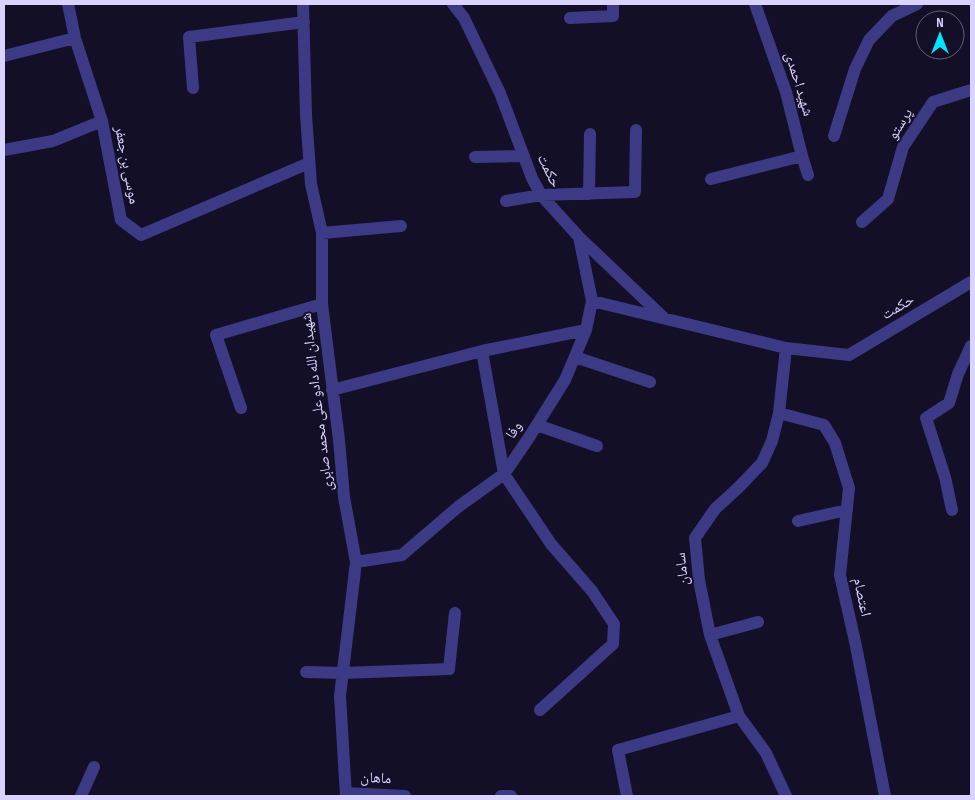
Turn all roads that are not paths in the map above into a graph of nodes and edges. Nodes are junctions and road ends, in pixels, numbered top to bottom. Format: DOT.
graph roads {
  1 [pos="68,4"];
  2 [pos="303,4"];
  3 [pos="453,4"];
  4 [pos="613,4"];
  5 [pos="755,4"];
  6 [pos="917,4"];
  7 [pos="570,18"];
  8 [pos="304,22"];
  9 [pos="75,38"];
  10 [pos="4,56"];
  11 [pos="193,88"];
  12 [pos="971,90"];
  13 [pos="102,121"];
  14 [pos="636,130"];
  15 [pos="590,134"];
  16 [pos="834,136"];
  17 [pos="4,150"];
  18 [pos="524,156"];
  19 [pos="802,156"];
  20 [pos="474,157"];
  21 [pos="309,163"];
  22 [pos="808,175"];
  23 [pos="711,179"];
  24 [pos="590,194"];
  25 [pos="541,195"];
  26 [pos="506,201"];
  27 [pos="862,222"];
  28 [pos="401,226"];
  29 [pos="322,233"];
  30 [pos="578,237"];
  31 [pos="971,282"];
  32 [pos="592,300"];
  33 [pos="322,304"];
  34 [pos="664,319"];
  35 [pos="586,330"];
  36 [pos="971,346"];
  37 [pos="786,348"];
  38 [pos="482,351"];
  39 [pos="575,357"];
  40 [pos="650,382"];
  41 [pos="332,390"];
  42 [pos="241,408"];
  43 [pos="779,412"];
  44 [pos="537,425"];
  45 [pos="597,446"];
  46 [pos="504,474"];
  47 [pos="847,510"];
  48 [pos="952,510"];
  49 [pos="798,521"];
  50 [pos="356,562"];
  51 [pos="455,613"];
  52 [pos="758,622"];
  53 [pos="710,635"];
  54 [pos="306,672"];
  55 [pos="343,674"];
  56 [pos="540,710"];
  57 [pos="739,716"];
  58 [pos="94,767"];
  59 [pos="346,795"];
  60 [pos="82,796"];
  61 [pos="404,796"];
  62 [pos="501,796"];
  63 [pos="511,796"];
  64 [pos="626,796"];
  65 [pos="786,796"];
  66 [pos="884,796"];
  1 -- 9 [label="street, موسی بن جعفر"];
  2 -- 8 [label="street, شهیدان الله دادو علی محمد صابری"];
  3 -- 18 [label="street, حکمت"];
  4 -- 7 [label="street"];
  5 -- 19 [label="street, شهید احمدی"];
  6 -- 16 [label="street"];
  8 -- 11 [label="street"];
  8 -- 21 [label="street, شهیدان الله دادو علی محمد صابری"];
  9 -- 10 [label="street"];
  9 -- 13 [label="street, موسی بن جعفر"];
  12 -- 27 [label="street, پرستو"];
  13 -- 17 [label="street"];
  13 -- 21 [label="street, موسی بن جعفر"];
  14 -- 24 [label="street"];
  15 -- 24 [label="street"];
  18 -- 20 [label="street"];
  18 -- 25 [label="street, حکمت"];
  19 -- 22 [label="street, شهید احمدی"];
  19 -- 23 [label="street"];
  21 -- 29 [label="street, شهیدان الله دادو علی محمد صابری"];
  24 -- 25 [label="street"];
  25 -- 26 [label="street"];
  25 -- 30 [label="street, حکمت"];
  28 -- 29 [label="street"];
  29 -- 33 [label="street, شهیدان الله دادو علی محمد صابری"];
  30 -- 32 [label="street, وفا"];
  30 -- 34 [label="street, حکمت"];
  31 -- 37 [label="street, حکمت"];
  32 -- 34 [label="street, حکمت"];
  32 -- 35 [label="street, وفا"];
  33 -- 41 [label="street, شهیدان الله دادو علی محمد صابری"];
  33 -- 42 [label="street"];
  34 -- 37 [label="street, حکمت"];
  35 -- 38 [label="street"];
  35 -- 39 [label="street, وفا"];
  36 -- 48 [label="street"];
  37 -- 43 [label="street, سامان"];
  38 -- 41 [label="street"];
  38 -- 46 [label="street"];
  39 -- 40 [label="street"];
  39 -- 44 [label="street, وفا"];
  41 -- 50 [label="street, شهیدان الله دادو علی محمد صابری"];
  43 -- 47 [label="street, اعتصام"];
  43 -- 53 [label="street, سامان"];
  44 -- 45 [label="street"];
  44 -- 46 [label="street, وفا"];
  46 -- 50 [label="street, وفا"];
  46 -- 56 [label="street"];
  47 -- 49 [label="street"];
  47 -- 66 [label="street, اعتصام"];
  50 -- 55 [label="street, شهیدان الله دادو علی محمد صابری"];
  51 -- 55 [label="street"];
  52 -- 53 [label="street"];
  53 -- 57 [label="street, سامان"];
  54 -- 55 [label="street"];
  55 -- 59 [label="street, شهیدان الله دادو علی محمد صابری"];
  57 -- 64 [label="street"];
  57 -- 65 [label="street, سامان"];
  58 -- 60 [label="street"];
  59 -- 61 [label="street, ماهان"];
  62 -- 63 [label="street"];
}
